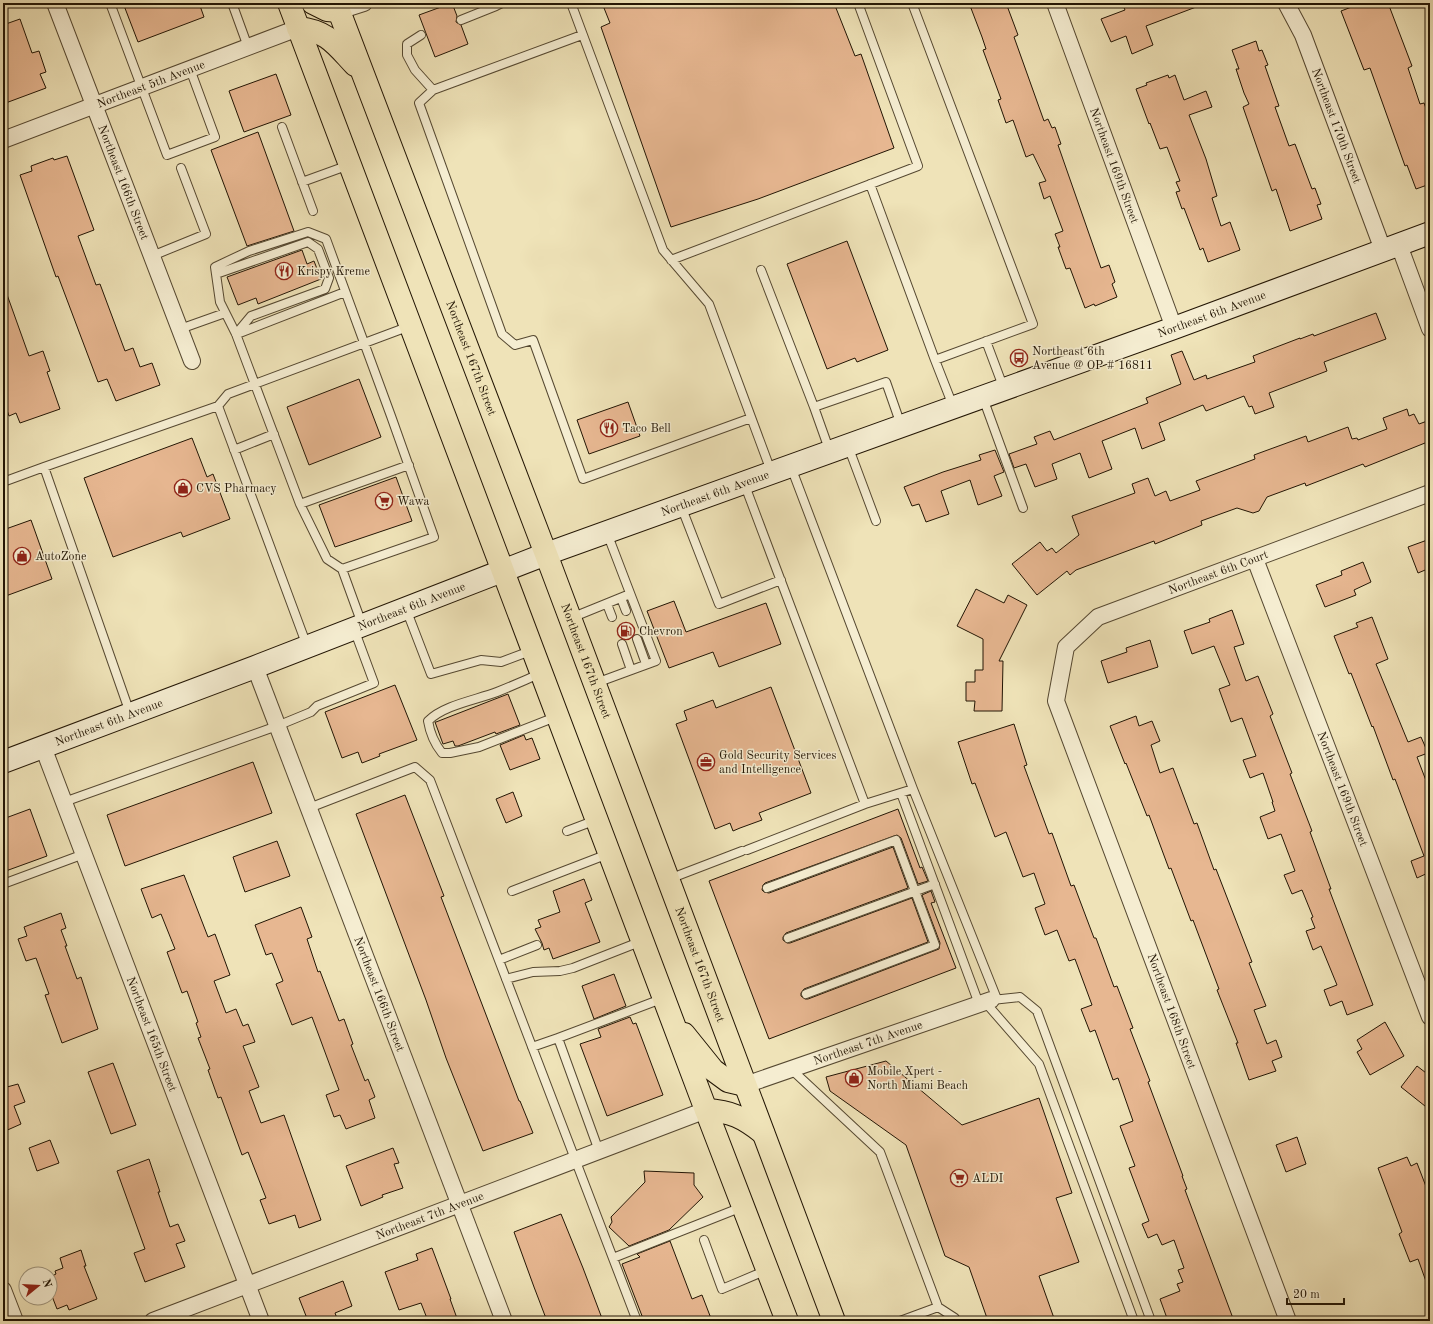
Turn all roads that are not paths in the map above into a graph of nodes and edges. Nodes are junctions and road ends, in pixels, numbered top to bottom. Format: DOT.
graph roads {
  1 [pos="55,3"];
  2 [pos="110,3"];
  3 [pos="232,3"];
  4 [pos="289,3"];
  5 [pos="313,3"];
  6 [pos="364,3"];
  7 [pos="502,3"];
  8 [pos="571,3"];
  9 [pos="858,3"];
  10 [pos="912,3"];
  11 [pos="1055,3"];
  12 [pos="1286,3"];
  13 [pos="337,7"];
  14 [pos="461,20"];
  15 [pos="298,28"];
  16 [pos="421,35"];
  17 [pos="582,35"];
  18 [pos="248,47"];
  19 [pos="190,70"];
  20 [pos="363,74"];
  21 [pos="142,88"];
  22 [pos="433,90"];
  23 [pos="94,106"];
  24 [pos="282,127"];
  25 [pos="3,140"];
  26 [pos="350,164"];
  27 [pos="181,168"];
  28 [pos="302,182"];
  29 [pos="870,184"];
  30 [pos="313,211"];
  31 [pos="1430,233"];
  32 [pos="1391,248"];
  33 [pos="152,256"];
  34 [pos="671,260"];
  35 [pos="761,270"];
  36 [pos="216,274"];
  37 [pos="345,292"];
  38 [pos="225,313"];
  39 [pos="411,326"];
  40 [pos="1174,328"];
  41 [pos="180,329"];
  42 [pos="1430,329"];
  43 [pos="236,334"];
  44 [pos="986,341"];
  45 [pos="364,342"];
  46 [pos="936,360"];
  47 [pos="192,361"];
  48 [pos="255,383"];
  49 [pos="1004,389"];
  50 [pos="983,397"];
  51 [pos="218,406"];
  52 [pos="814,408"];
  53 [pos="954,408"];
  54 [pos="751,418"];
  55 [pos="902,426"];
  56 [pos="274,434"];
  57 [pos="839,448"];
  58 [pos="234,450"];
  59 [pos="409,465"];
  60 [pos="44,467"];
  61 [pos="781,469"];
  62 [pos="3,482"];
  63 [pos="744,483"];
  64 [pos="1430,493"];
  65 [pos="300,504"];
  66 [pos="680,505"];
  67 [pos="1023,508"];
  68 [pos="876,521"];
  69 [pos="607,532"];
  70 [pos="546,554"];
  71 [pos="1255,559"];
  72 [pos="342,569"];
  73 [pos="503,570"];
  74 [pos="781,580"];
  75 [pos="630,594"];
  76 [pos="621,598"];
  77 [pos="607,604"];
  78 [pos="406,608"];
  79 [pos="626,611"];
  80 [pos="612,616"];
  81 [pos="570,618"];
  82 [pos="358,627"];
  83 [pos="637,639"];
  84 [pos="622,644"];
  85 [pos="307,647"];
  86 [pos="533,650"];
  87 [pos="646,664"];
  88 [pos="255,667"];
  89 [pos="631,670"];
  90 [pos="542,673"];
  91 [pos="595,684"];
  92 [pos="1056,701"];
  93 [pos="130,714"];
  94 [pos="558,716"];
  95 [pos="277,726"];
  96 [pos="43,747"];
  97 [pos="4,759"];
  98 [pos="913,789"];
  99 [pos="901,793"];
  100 [pos="64,802"];
  101 [pos="866,804"];
  102 [pos="309,808"];
  103 [pos="596,819"];
  104 [pos="567,830"];
  105 [pos="609,853"];
  106 [pos="84,854"];
  107 [pos="668,879"];
  108 [pos="3,884"];
  109 [pos="934,884"];
  110 [pos="767,888"];
  111 [pos="512,891"];
  112 [pos="915,891"];
  113 [pos="788,938"];
  114 [pos="642,941"];
  115 [pos="537,945"];
  116 [pos="499,960"];
  117 [pos="506,979"];
  118 [pos="806,994"];
  119 [pos="664,998"];
  120 [pos="988,1001"];
  121 [pos="1430,1017"];
  122 [pos="672,1019"];
  123 [pos="558,1038"];
  124 [pos="532,1047"];
  125 [pos="792,1069"];
  126 [pos="745,1084"];
  127 [pos="706,1110"];
  128 [pos="763,1133"];
  129 [pos="600,1151"];
  130 [pos="575,1160"];
  131 [pos="460,1204"];
  132 [pos="743,1206"];
  133 [pos="704,1240"];
  134 [pos="613,1258"];
  135 [pos="767,1270"];
  136 [pos="248,1284"];
  137 [pos="3,1290"];
  138 [pos="938,1308"];
  139 [pos="15,1321"];
  140 [pos="153,1321"];
  141 [pos="261,1321"];
  142 [pos="504,1321"];
  143 [pos="637,1321"];
  144 [pos="787,1321"];
  145 [pos="834,1321"];
  146 [pos="900,1321"];
  147 [pos="956,1321"];
  148 [pos="1134,1321"];
  149 [pos="1151,1321"];
  150 [pos="1288,1321"];
  1 -- 23 [label="street, Northeast 166th Street"];
  2 -- 21 [label="lane"];
  3 -- 18 [label="lane"];
  4 -- 15 [label="main road"];
  5 -- 13 [label="main road"];
  6 -- 13 [label="street"];
  7 -- 14 [label="lane"];
  8 -- 17 [label="lane"];
  9 -- 29 [label="lane"];
  10 -- 44 [label="lane"];
  11 -- 40 [label="street, Northeast 169th Street"];
  12 -- 32 [label="street, Northeast 170th Street"];
  13 -- 20 [label="main road, Northeast 167th Street"];
  15 -- 18 [label="street, Northeast 5th Avenue"];
  15 -- 20 [label="main road"];
  15 -- 26 [label="main road"];
  16 -- 22 [label="lane"];
  17 -- 22 [label="lane"];
  17 -- 34 [label="lane"];
  18 -- 19 [label="street, Northeast 5th Avenue"];
  19 -- 21 [label="street, Northeast 5th Avenue"];
  19 -- 21 [label="lane"];
  20 -- 70 [label="main road, Northeast 167th Street"];
  21 -- 23 [label="street, Northeast 5th Avenue"];
  22 -- 54 [label="lane"];
  23 -- 25 [label="street, Northeast 5th Avenue"];
  23 -- 33 [label="street, Northeast 166th Street"];
  24 -- 28 [label="lane"];
  26 -- 28 [label="lane"];
  26 -- 39 [label="main road"];
  27 -- 33 [label="lane"];
  28 -- 30 [label="lane"];
  29 -- 34 [label="lane"];
  29 -- 46 [label="lane"];
  31 -- 32 [label="main road, Northeast 6th Avenue"];
  32 -- 40 [label="main road, Northeast 6th Avenue"];
  32 -- 42 [label="street, Northeast 170th Street"];
  33 -- 41 [label="street, Northeast 166th Street"];
  34 -- 54 [label="lane"];
  35 -- 52 [label="lane"];
  36 -- 37 [label="lane"];
  36 -- 38 [label="lane"];
  36 -- 43 [label="lane"];
  37 -- 43 [label="lane"];
  37 -- 45 [label="lane"];
  38 -- 41 [label="lane"];
  38 -- 43 [label="lane"];
  39 -- 45 [label="lane"];
  39 -- 73 [label="main road"];
  40 -- 49 [label="main road, Northeast 6th Avenue"];
  41 -- 47 [label="street, Northeast 166th Street"];
  43 -- 48 [label="lane"];
  44 -- 46 [label="lane"];
  44 -- 49 [label="lane"];
  45 -- 48 [label="lane"];
  45 -- 59 [label="lane"];
  46 -- 53 [label="lane"];
  48 -- 51 [label="lane"];
  48 -- 56 [label="lane"];
  49 -- 50 [label="main road, Northeast 6th Avenue"];
  50 -- 53 [label="main road, Northeast 6th Avenue"];
  50 -- 67 [label="lane"];
  51 -- 58 [label="lane"];
  51 -- 60 [label="lane"];
  52 -- 55 [label="lane"];
  52 -- 57 [label="lane"];
  53 -- 55 [label="main road, Northeast 6th Avenue"];
  54 -- 61 [label="lane"];
  55 -- 57 [label="main road, Northeast 6th Avenue"];
  56 -- 58 [label="lane"];
  56 -- 65 [label="lane"];
  57 -- 61 [label="main road, Northeast 6th Avenue"];
  57 -- 68 [label="lane"];
  58 -- 85 [label="lane"];
  59 -- 65 [label="lane"];
  59 -- 72 [label="lane"];
  60 -- 62 [label="lane"];
  60 -- 93 [label="lane"];
  61 -- 63 [label="main road, Northeast 6th Avenue"];
  61 -- 98 [label="lane"];
  63 -- 66 [label="main road, Northeast 6th Avenue"];
  63 -- 74 [label="lane"];
  64 -- 71 [label="street, Northeast 6th Court"];
  65 -- 72 [label="lane"];
  66 -- 69 [label="main road, Northeast 6th Avenue"];
  66 -- 74 [label="lane"];
  69 -- 70 [label="main road, Northeast 6th Avenue"];
  69 -- 75 [label="lane"];
  70 -- 73 [label="main road, Northeast 6th Avenue"];
  70 -- 81 [label="main road, Northeast 167th Street"];
  71 -- 92 [label="street, Northeast 6th Court"];
  71 -- 121 [label="street, Northeast 169th Street"];
  72 -- 82 [label="lane"];
  73 -- 78 [label="main road, Northeast 6th Avenue"];
  73 -- 86 [label="main road"];
  74 -- 101 [label="lane"];
  75 -- 76 [label="lane"];
  75 -- 87 [label="lane"];
  76 -- 77 [label="lane"];
  76 -- 79 [label="lane"];
  77 -- 80 [label="lane"];
  77 -- 81 [label="lane"];
  78 -- 82 [label="main road, Northeast 6th Avenue"];
  78 -- 86 [label="lane"];
  81 -- 91 [label="main road, Northeast 167th Street"];
  82 -- 85 [label="main road, Northeast 6th Avenue"];
  82 -- 95 [label="lane"];
  83 -- 87 [label="lane"];
  84 -- 89 [label="lane"];
  85 -- 88 [label="main road, Northeast 6th Avenue"];
  86 -- 90 [label="main road"];
  87 -- 89 [label="lane"];
  88 -- 93 [label="main road, Northeast 6th Avenue"];
  88 -- 95 [label="street, Northeast 166th Street"];
  89 -- 91 [label="lane"];
  90 -- 94 [label="main road"];
  90 -- 94 [label="lane"];
  91 -- 107 [label="main road, Northeast 167th Street"];
  92 -- 150 [label="street, Northeast 168th Street"];
  93 -- 96 [label="main road, Northeast 6th Avenue"];
  94 -- 103 [label="main road"];
  95 -- 100 [label="lane"];
  95 -- 102 [label="street, Northeast 166th Street"];
  96 -- 97 [label="main road, Northeast 6th Avenue"];
  96 -- 100 [label="street, Northeast 165th Street"];
  98 -- 99 [label="lane"];
  98 -- 120 [label="lane"];
  99 -- 101 [label="lane"];
  99 -- 109 [label="lane"];
  100 -- 106 [label="street, Northeast 165th Street"];
  101 -- 107 [label="lane"];
  102 -- 116 [label="lane"];
  102 -- 131 [label="street, Northeast 166th Street"];
  103 -- 104 [label="lane"];
  103 -- 105 [label="main road"];
  105 -- 111 [label="lane"];
  105 -- 114 [label="main road"];
  106 -- 108 [label="lane"];
  106 -- 136 [label="street, Northeast 165th Street"];
  107 -- 126 [label="main road, Northeast 167th Street"];
  109 -- 112 [label="lane"];
  109 -- 120 [label="lane"];
  110 -- 112 [label="lane"];
  112 -- 113 [label="lane"];
  112 -- 118 [label="lane"];
  114 -- 117 [label="lane"];
  114 -- 119 [label="main road"];
  115 -- 116 [label="lane"];
  116 -- 117 [label="lane"];
  117 -- 124 [label="lane"];
  119 -- 122 [label="main road"];
  119 -- 123 [label="lane"];
  120 -- 125 [label="street, Northeast 7th Avenue"];
  120 -- 148 [label="lane"];
  120 -- 149 [label="lane"];
  122 -- 126 [label="main road"];
  122 -- 127 [label="main road"];
  123 -- 124 [label="lane"];
  123 -- 129 [label="lane"];
  124 -- 130 [label="lane"];
  125 -- 126 [label="street, Northeast 7th Avenue"];
  125 -- 138 [label="lane"];
  126 -- 128 [label="main road, Northeast 167th Street"];
  127 -- 128 [label="main road"];
  127 -- 129 [label="street, Northeast 7th Avenue"];
  127 -- 132 [label="main road"];
  128 -- 145 [label="main road, Northeast 167th Street"];
  129 -- 130 [label="street, Northeast 7th Avenue"];
  130 -- 131 [label="street, Northeast 7th Avenue"];
  130 -- 134 [label="lane"];
  131 -- 136 [label="street, Northeast 7th Avenue"];
  131 -- 142 [label="street, Northeast 166th Street"];
  132 -- 134 [label="lane"];
  132 -- 135 [label="main road"];
  133 -- 135 [label="lane"];
  134 -- 143 [label="lane"];
  135 -- 144 [label="main road"];
  136 -- 140 [label="street, Northeast 7th Avenue"];
  136 -- 141 [label="street, Northeast 165th Street"];
  137 -- 139 [label="street"];
  138 -- 146 [label="lane"];
  138 -- 147 [label="lane"];
}
